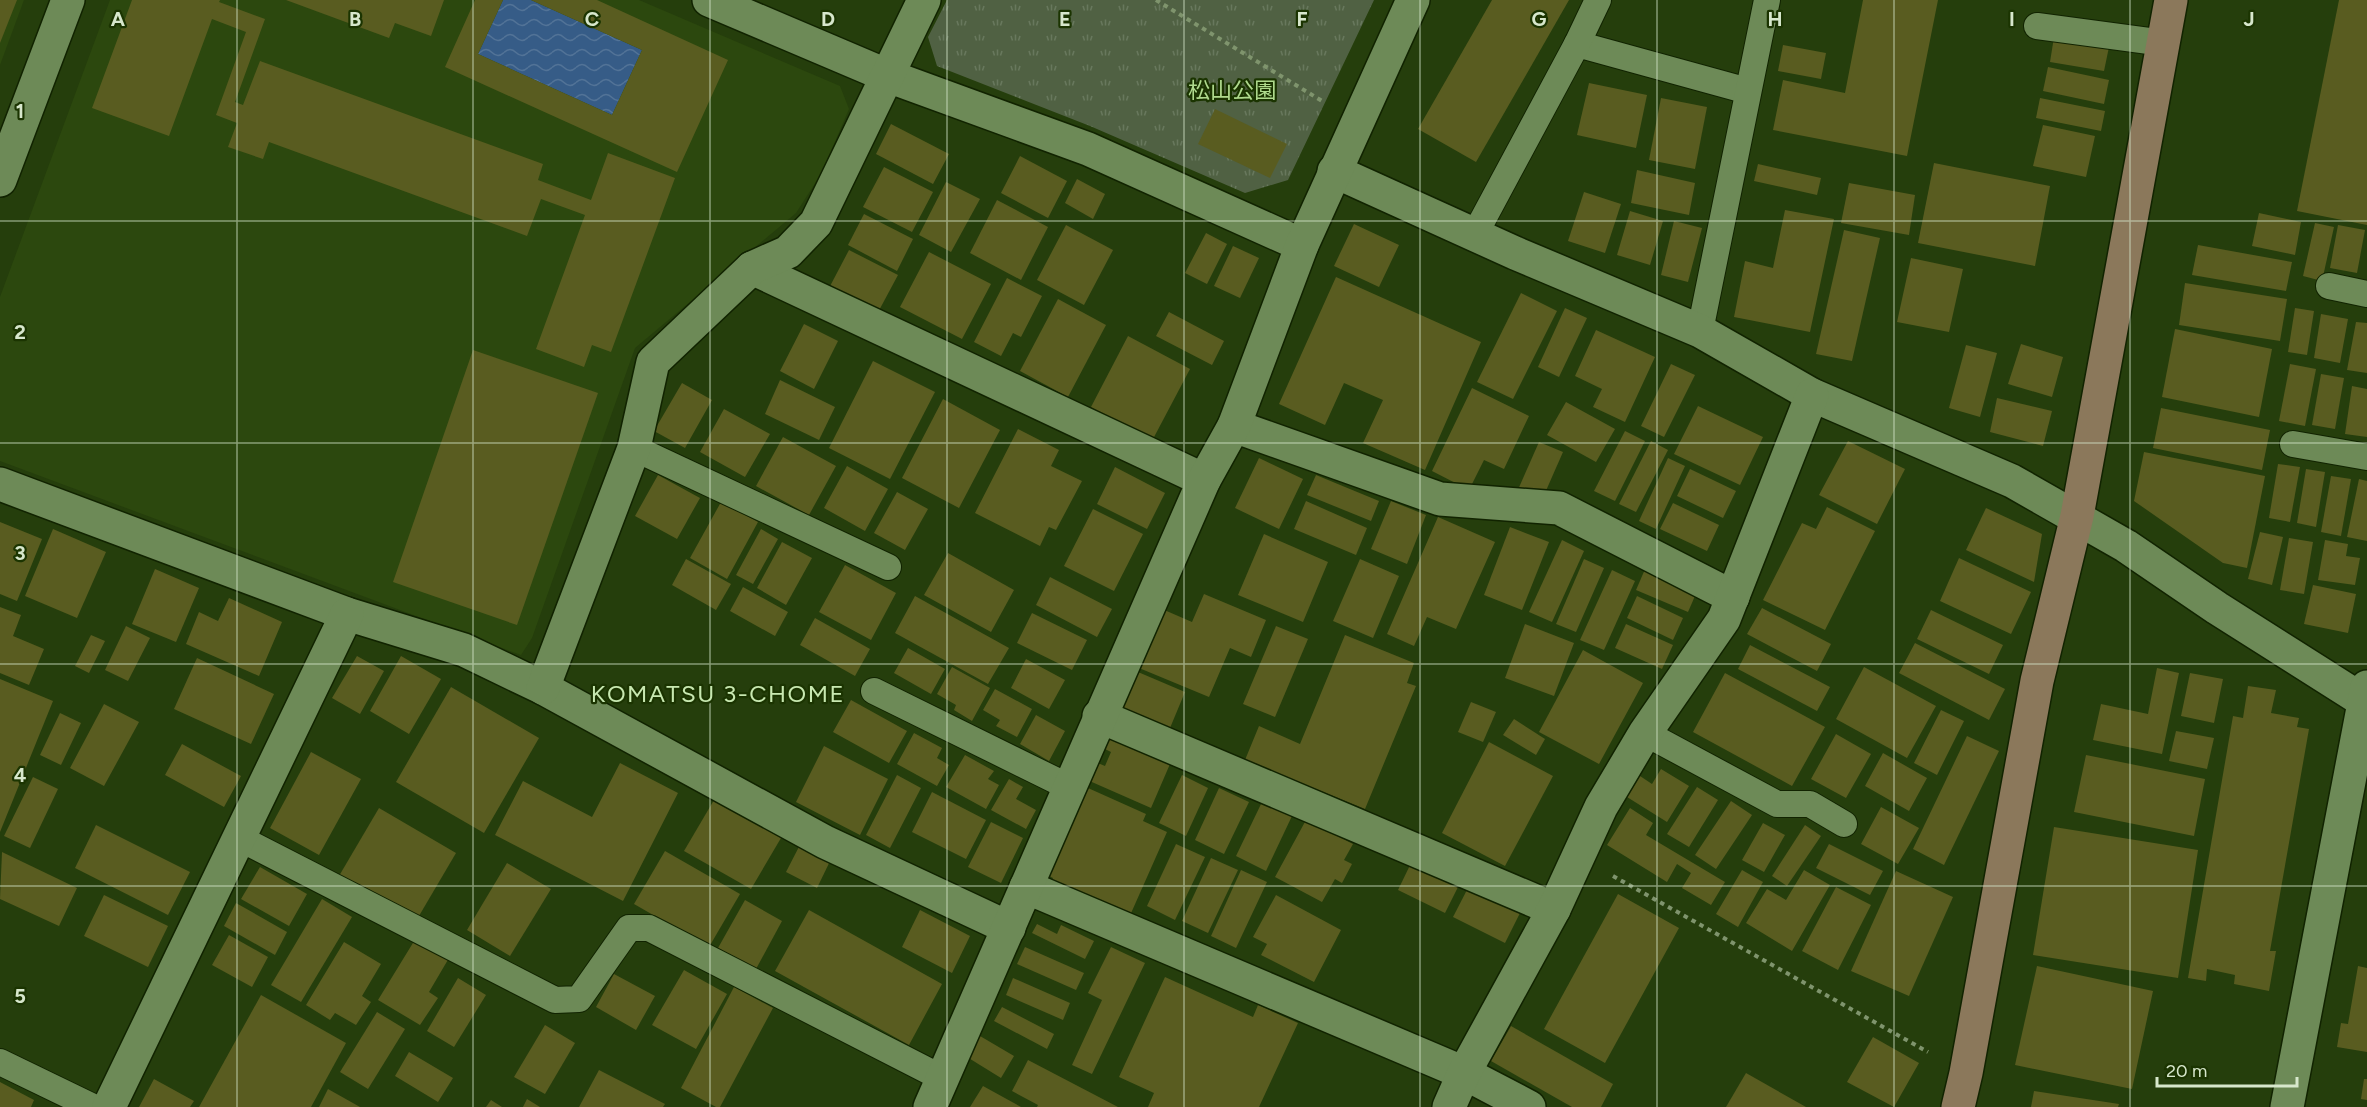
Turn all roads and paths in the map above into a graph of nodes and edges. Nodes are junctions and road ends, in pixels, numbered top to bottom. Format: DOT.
graph roads {
  1 [pos="68,0"];
  2 [pos="709,0"];
  3 [pos="924,0"];
  4 [pos="1156,0"];
  5 [pos="1413,0"];
  6 [pos="1598,0"];
  7 [pos="1767,0"];
  8 [pos="2171,0"];
  9 [pos="2037,26"];
  10 [pos="2163,43"];
  11 [pos="1577,44"];
  12 [pos="888,76"];
  13 [pos="1748,91"];
  14 [pos="1331,106"];
  15 [pos="1334,171"];
  16 [pos="0,180"];
  17 [pos="1474,234"];
  18 [pos="1302,245"];
  19 [pos="752,268"];
  20 [pos="2329,286"];
  21 [pos="2367,294"];
  22 [pos="1700,331"];
  23 [pos="1812,395"];
  24 [pos="1234,426"];
  25 [pos="2293,444"];
  26 [pos="634,448"];
  27 [pos="2367,456"];
  28 [pos="1204,480"];
  29 [pos="0,484"];
  30 [pos="2077,516"];
  31 [pos="888,567"];
  32 [pos="1733,597"];
  33 [pos="347,614"];
  34 [pos="543,688"];
  35 [pos="874,691"];
  36 [pos="2366,698"];
  37 [pos="1099,716"];
  38 [pos="1645,733"];
  39 [pos="1069,787"];
  40 [pos="1844,824"];
  41 [pos="239,838"];
  42 [pos="1578,856"];
  43 [pos="1026,886"];
  44 [pos="1554,909"];
  45 [pos="1009,928"];
  46 [pos="0,1062"];
  47 [pos="1464,1073"];
  48 [pos="1966,1073"];
  49 [pos="937,1093"];
  50 [pos="93,1107"];
  51 [pos="110,1107"];
  52 [pos="1449,1107"];
  53 [pos="1528,1107"];
  54 [pos="1958,1107"];
  55 [pos="2287,1107"];
  1 -- 16 [label="street"];
  2 -- 12 [label="street"];
  3 -- 12 [label="street"];
  4 -- 14 [label="path"];
  5 -- 15 [label="street"];
  6 -- 11 [label="lane"];
  7 -- 13 [label="lane"];
  8 -- 10 [label="street"];
  9 -- 10 [label="lane"];
  10 -- 30 [label="street"];
  11 -- 13 [label="lane"];
  11 -- 17 [label="lane"];
  12 -- 18 [label="street"];
  12 -- 19 [label="street"];
  13 -- 22 [label="lane"];
  15 -- 17 [label="street"];
  15 -- 18 [label="street"];
  17 -- 22 [label="street"];
  18 -- 24 [label="street"];
  19 -- 26 [label="street"];
  19 -- 28 [label="street"];
  20 -- 21 [label="lane"];
  22 -- 23 [label="street"];
  23 -- 30 [label="street"];
  23 -- 32 [label="street"];
  24 -- 28 [label="street"];
  24 -- 32 [label="street"];
  25 -- 27 [label="lane"];
  26 -- 31 [label="lane"];
  26 -- 34 [label="street"];
  28 -- 37 [label="street"];
  29 -- 33 [label="street"];
  30 -- 36 [label="street"];
  30 -- 48 [label="street"];
  32 -- 38 [label="street"];
  33 -- 34 [label="street"];
  33 -- 41 [label="street"];
  34 -- 45 [label="street"];
  35 -- 39 [label="lane"];
  36 -- 55 [label="street"];
  37 -- 39 [label="street"];
  37 -- 44 [label="street"];
  38 -- 40 [label="lane"];
  38 -- 42 [label="street"];
  39 -- 43 [label="street"];
  41 -- 49 [label="lane"];
  41 -- 51 [label="street"];
  42 -- 44 [label="street"];
  42 -- 48 [label="path"];
  43 -- 45 [label="street"];
  43 -- 47 [label="street"];
  44 -- 47 [label="street"];
  45 -- 49 [label="street"];
  46 -- 50 [label="lane"];
  47 -- 52 [label="street"];
  47 -- 53 [label="street"];
  48 -- 54 [label="street"];
}
